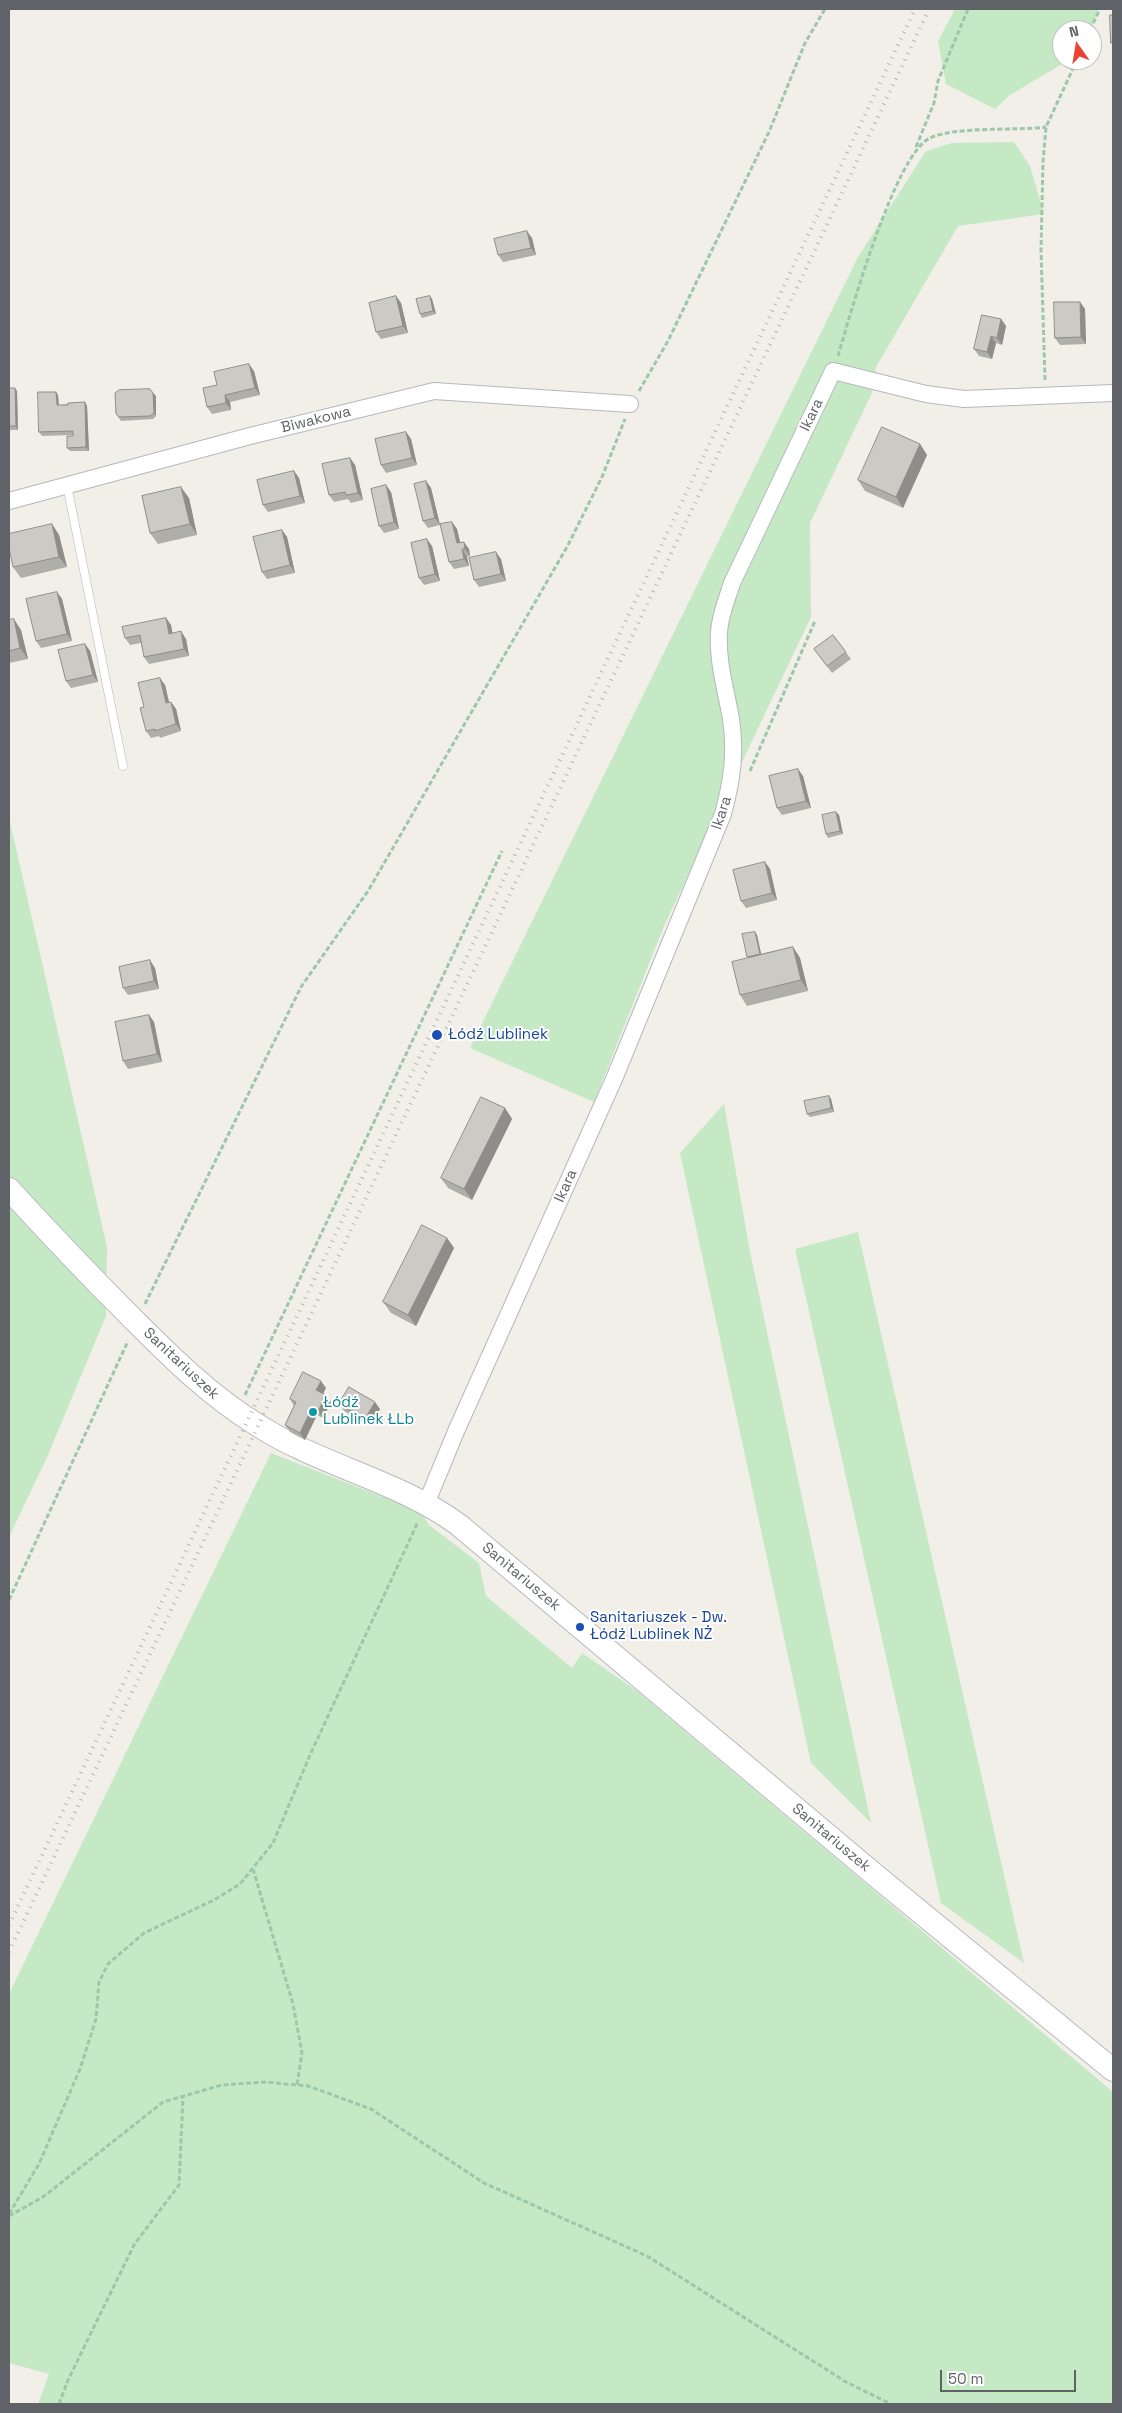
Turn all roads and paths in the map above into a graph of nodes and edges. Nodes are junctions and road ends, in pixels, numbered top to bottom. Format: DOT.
graph roads {
  1 [pos="825,9"];
  2 [pos="968,9"];
  3 [pos="1072,70"];
  4 [pos="1046,127"];
  5 [pos="914,150"];
  6 [pos="833,371"];
  7 [pos="1113,393"];
  8 [pos="1045,396"];
  9 [pos="630,404"];
  10 [pos="68,485"];
  11 [pos="9,501"];
  12 [pos="815,621"];
  13 [pos="123,766"];
  14 [pos="746,777"];
  15 [pos="502,851"];
  16 [pos="9,1189"];
  17 [pos="136,1322"];
  18 [pos="241,1402"];
  19 [pos="426,1504"];
  20 [pos="9,1600"];
  21 [pos="253,1868"];
  22 [pos="1113,2070"];
  23 [pos="297,2085"];
  24 [pos="183,2097"];
  25 [pos="9,2215"];
  26 [pos="59,2404"];
  27 [pos="890,2404"];
  1 -- 9 [label="path"];
  2 -- 5 [label="path"];
  3 -- 4 [label="path"];
  4 -- 5 [label="path"];
  4 -- 8 [label="path"];
  5 -- 6 [label="path"];
  6 -- 8 [label="street"];
  6 -- 19 [label="street, Ikara"];
  7 -- 8 [label="street"];
  9 -- 10 [label="street, Biwakowa"];
  9 -- 17 [label="path"];
  10 -- 11 [label="street, Biwakowa"];
  10 -- 13 [label="lane"];
  12 -- 14 [label="path"];
  15 -- 18 [label="path"];
  16 -- 17 [label="street, Sanitariuszek"];
  17 -- 19 [label="street, Sanitariuszek"];
  17 -- 20 [label="path"];
  19 -- 21 [label="path"];
  19 -- 22 [label="street, Sanitariuszek"];
  21 -- 23 [label="path"];
  21 -- 25 [label="path"];
  23 -- 24 [label="path"];
  23 -- 27 [label="path"];
  24 -- 25 [label="path"];
  24 -- 26 [label="path"];
}
